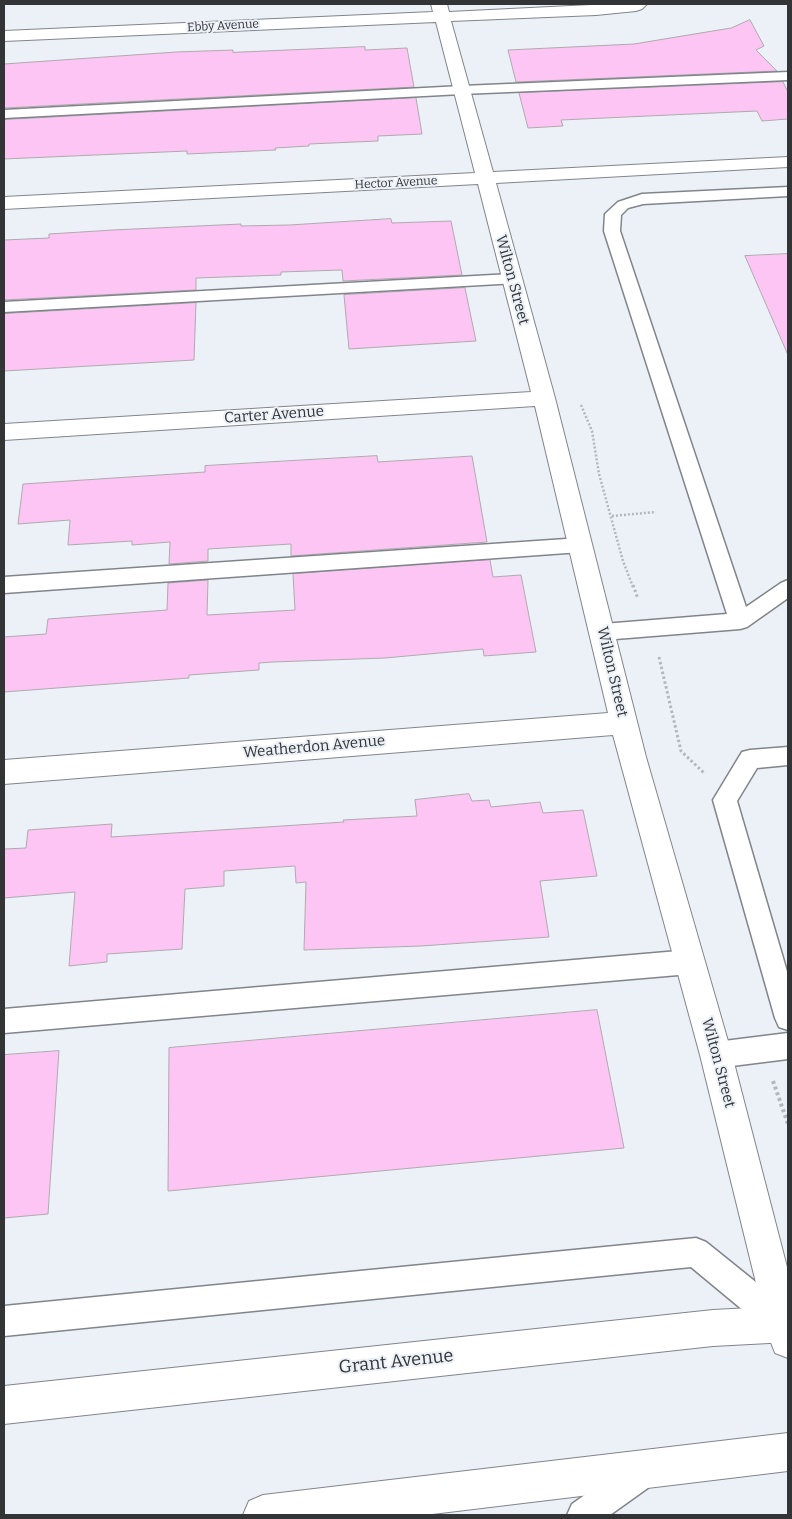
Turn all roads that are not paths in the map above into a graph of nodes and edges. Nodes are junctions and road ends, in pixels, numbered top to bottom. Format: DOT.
graph roads {
  1 [pos="639,4"];
  2 [pos="441,10"];
  3 [pos="4,36"];
  4 [pos="788,76"];
  5 [pos="462,90"];
  6 [pos="4,114"];
  7 [pos="788,162"];
  8 [pos="486,178"];
  9 [pos="788,191"];
  10 [pos="4,203"];
  11 [pos="511,279"];
  12 [pos="4,307"];
  13 [pos="544,398"];
  14 [pos="4,432"];
  15 [pos="581,545"];
  16 [pos="4,585"];
  17 [pos="788,588"];
  18 [pos="740,620"];
  19 [pos="603,632"];
  20 [pos="624,722"];
  21 [pos="788,756"];
  22 [pos="4,772"];
  23 [pos="690,962"];
  24 [pos="788,1018"];
  25 [pos="4,1021"];
  26 [pos="788,1046"];
  27 [pos="716,1055"];
  28 [pos="4,1321"];
  29 [pos="787,1330"];
  30 [pos="4,1405"];
  31 [pos="788,1452"];
  32 [pos="646,1470"];
  33 [pos="263,1515"];
  34 [pos="583,1515"];
  1 -- 2 [label="street, Ebby Avenue"];
  2 -- 3 [label="street, Ebby Avenue"];
  2 -- 5 [label="street, Wilton Street"];
  4 -- 5 [label="lane"];
  5 -- 6 [label="lane"];
  5 -- 8 [label="street, Wilton Street"];
  7 -- 8 [label="street, Hector Avenue"];
  8 -- 10 [label="street, Hector Avenue"];
  8 -- 11 [label="street, Wilton Street"];
  9 -- 18 [label="lane"];
  11 -- 12 [label="lane"];
  11 -- 13 [label="street, Wilton Street"];
  13 -- 14 [label="street, Carter Avenue"];
  13 -- 15 [label="street, Wilton Street"];
  15 -- 16 [label="lane"];
  15 -- 19 [label="street, Wilton Street"];
  17 -- 18 [label="lane"];
  18 -- 19 [label="lane"];
  19 -- 20 [label="street, Wilton Street"];
  20 -- 22 [label="street, Weatherdon Avenue"];
  20 -- 23 [label="street, Wilton Street"];
  21 -- 24 [label="lane"];
  23 -- 25 [label="lane"];
  23 -- 27 [label="street, Wilton Street"];
  26 -- 27 [label="lane"];
  27 -- 29 [label="street, Wilton Street"];
  28 -- 29 [label="lane"];
  29 -- 30 [label="street, Grant Avenue"];
  31 -- 32 [label="street"];
  32 -- 33 [label="street"];
  32 -- 34 [label="lane"];
}
